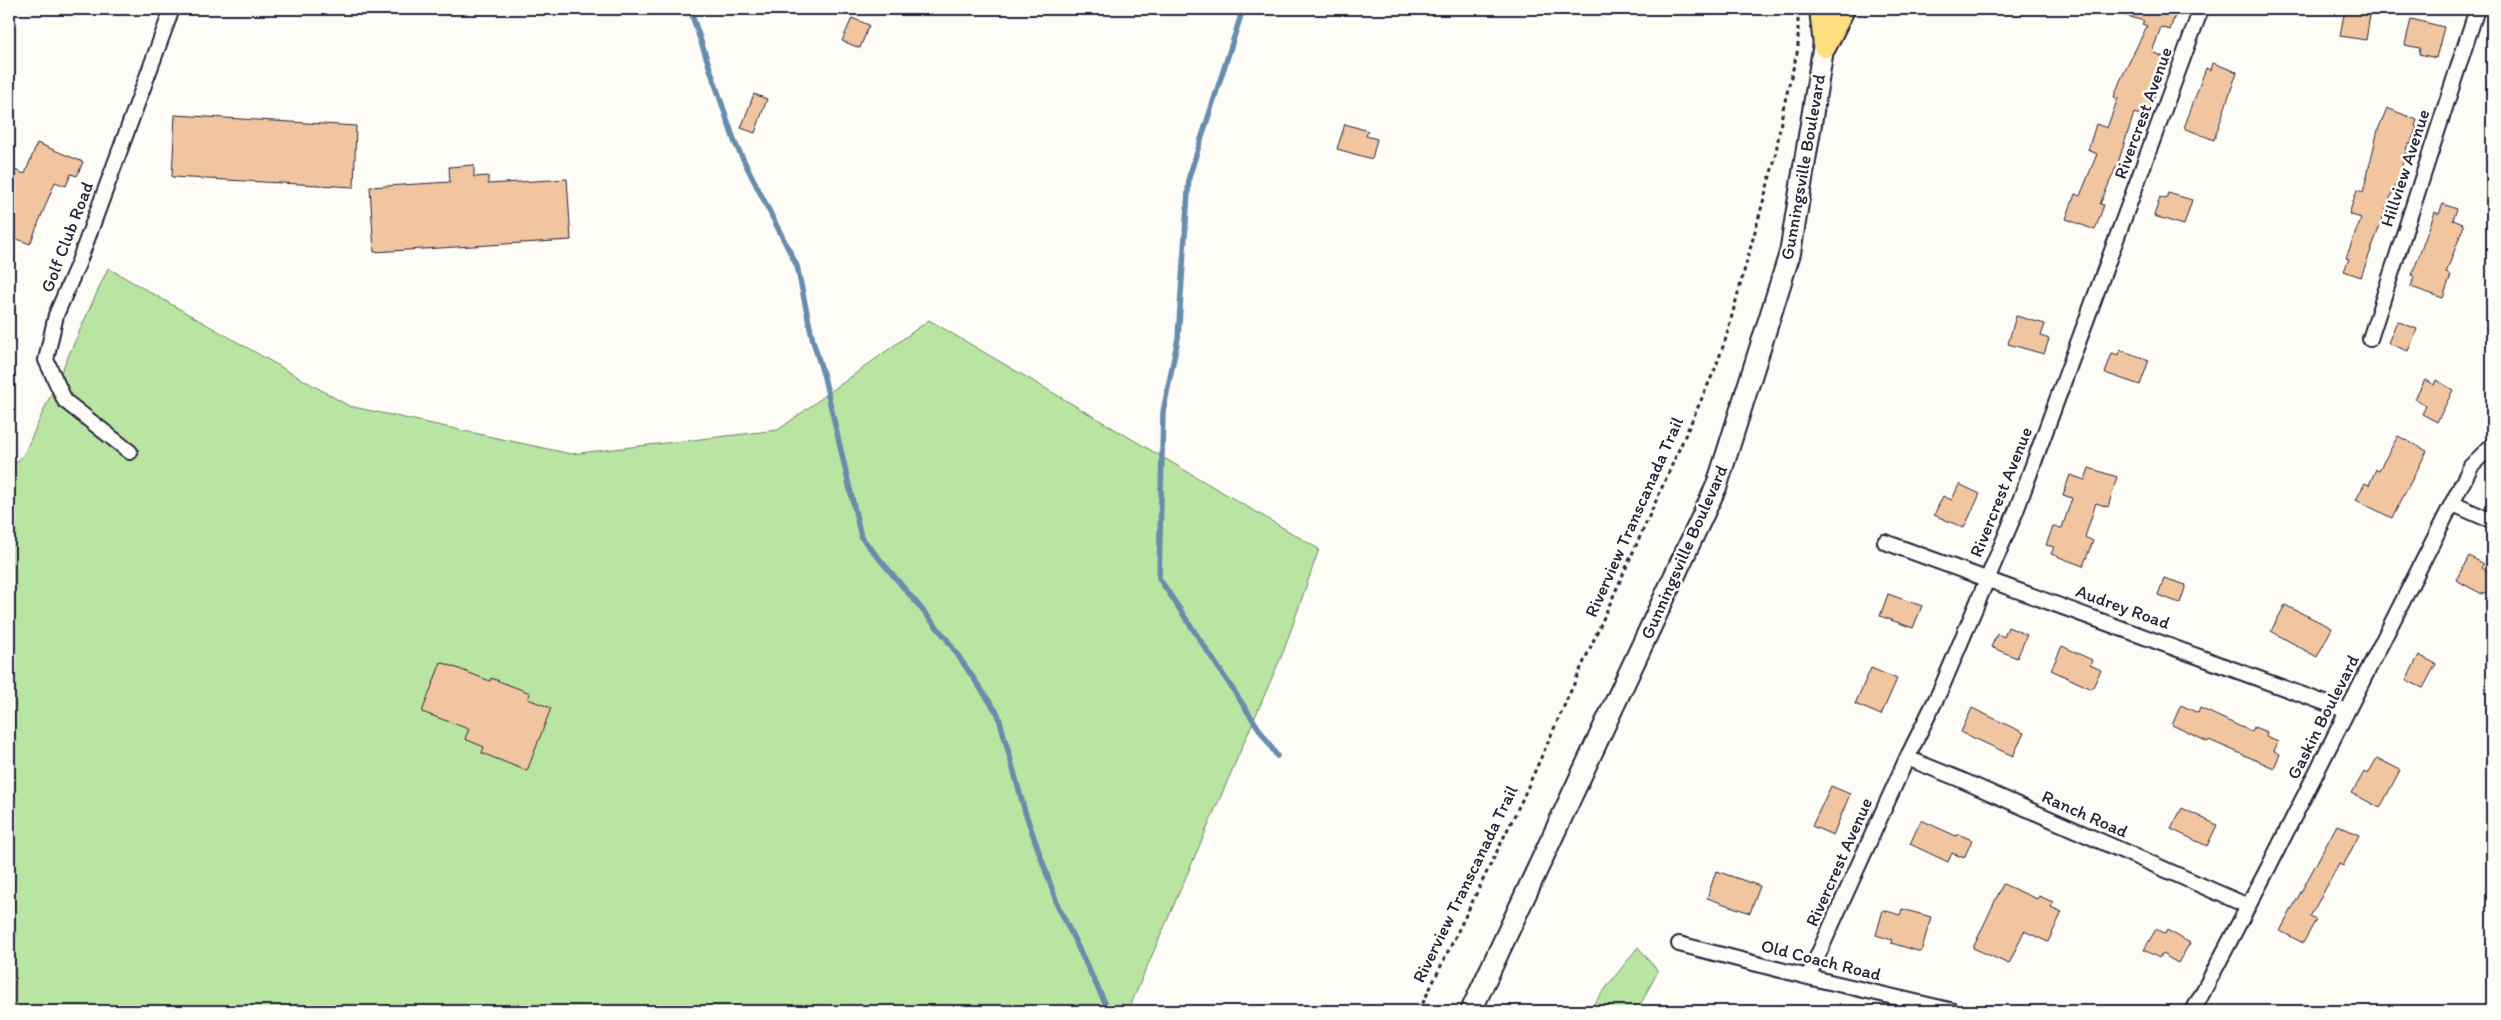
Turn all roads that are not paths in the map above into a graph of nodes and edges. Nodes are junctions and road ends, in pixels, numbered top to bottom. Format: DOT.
graph roads {
  1 [pos="172,9"];
  2 [pos="1821,9"];
  3 [pos="1829,9"];
  4 [pos="1843,9"];
  5 [pos="2201,9"];
  6 [pos="2477,9"];
  7 [pos="1825,46"];
  8 [pos="2370,339"];
  9 [pos="2492,446"];
  10 [pos="130,452"];
  11 [pos="2453,504"];
  12 [pos="2492,521"];
  13 [pos="1885,542"];
  14 [pos="1987,577"];
  15 [pos="2347,710"];
  16 [pos="1907,758"];
  17 [pos="2248,906"];
  18 [pos="1679,944"];
  19 [pos="1808,978"];
  20 [pos="1472,1011"];
  21 [pos="1954,1011"];
  22 [pos="2193,1011"];
  1 -- 10 [label="street, Golf Club Road"];
  2 -- 7 [label="main road"];
  3 -- 7 [label="main road, Gunningsville Boulevard"];
  4 -- 7 [label="main road"];
  5 -- 14 [label="street, Rivercrest Avenue"];
  6 -- 8 [label="street, Hillview Avenue"];
  7 -- 20 [label="main road, Gunningsville Boulevard"];
  9 -- 11 [label="street, Gaskin Boulevard"];
  11 -- 12 [label="street"];
  11 -- 15 [label="street, Gaskin Boulevard"];
  13 -- 14 [label="street, Audrey Road"];
  14 -- 15 [label="street, Audrey Road"];
  14 -- 16 [label="street, Rivercrest Avenue"];
  15 -- 17 [label="street, Gaskin Boulevard"];
  16 -- 17 [label="street, Ranch Road"];
  16 -- 19 [label="street, Rivercrest Avenue"];
  17 -- 22 [label="street, Gaskin Boulevard"];
  18 -- 19 [label="street, Old Coach Road"];
  19 -- 21 [label="street, Old Coach Road"];
}
